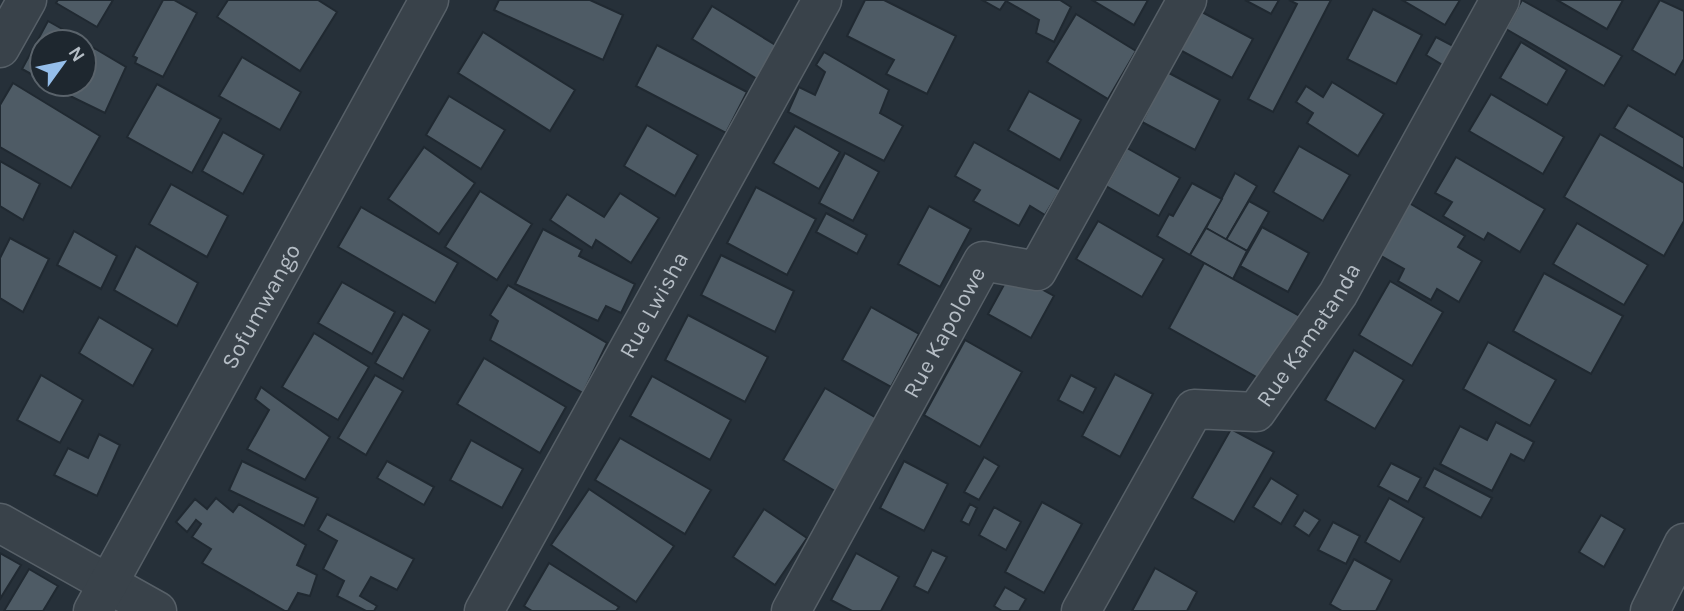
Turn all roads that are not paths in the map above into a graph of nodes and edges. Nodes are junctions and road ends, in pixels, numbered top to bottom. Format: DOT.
graph roads {
  1 [pos="27,0"];
  2 [pos="429,0"];
  3 [pos="822,0"];
  4 [pos="1187,0"];
  5 [pos="1500,0"];
  6 [pos="0,48"];
  7 [pos="0,523"];
  8 [pos="1684,543"];
  9 [pos="100,597"];
  10 [pos="157,611"];
  11 [pos="484,611"];
  12 [pos="791,611"];
  13 [pos="1081,611"];
  14 [pos="1650,611"];
  1 -- 6 [label="street"];
  2 -- 9 [label="street, Sofumwango"];
  3 -- 11 [label="street, Rue Lwisha"];
  4 -- 12 [label="street, Rue Kapolowe"];
  5 -- 13 [label="street, Rue Kamatanda"];
  7 -- 9 [label="street"];
  8 -- 14 [label="street"];
  9 -- 10 [label="street"];
}
